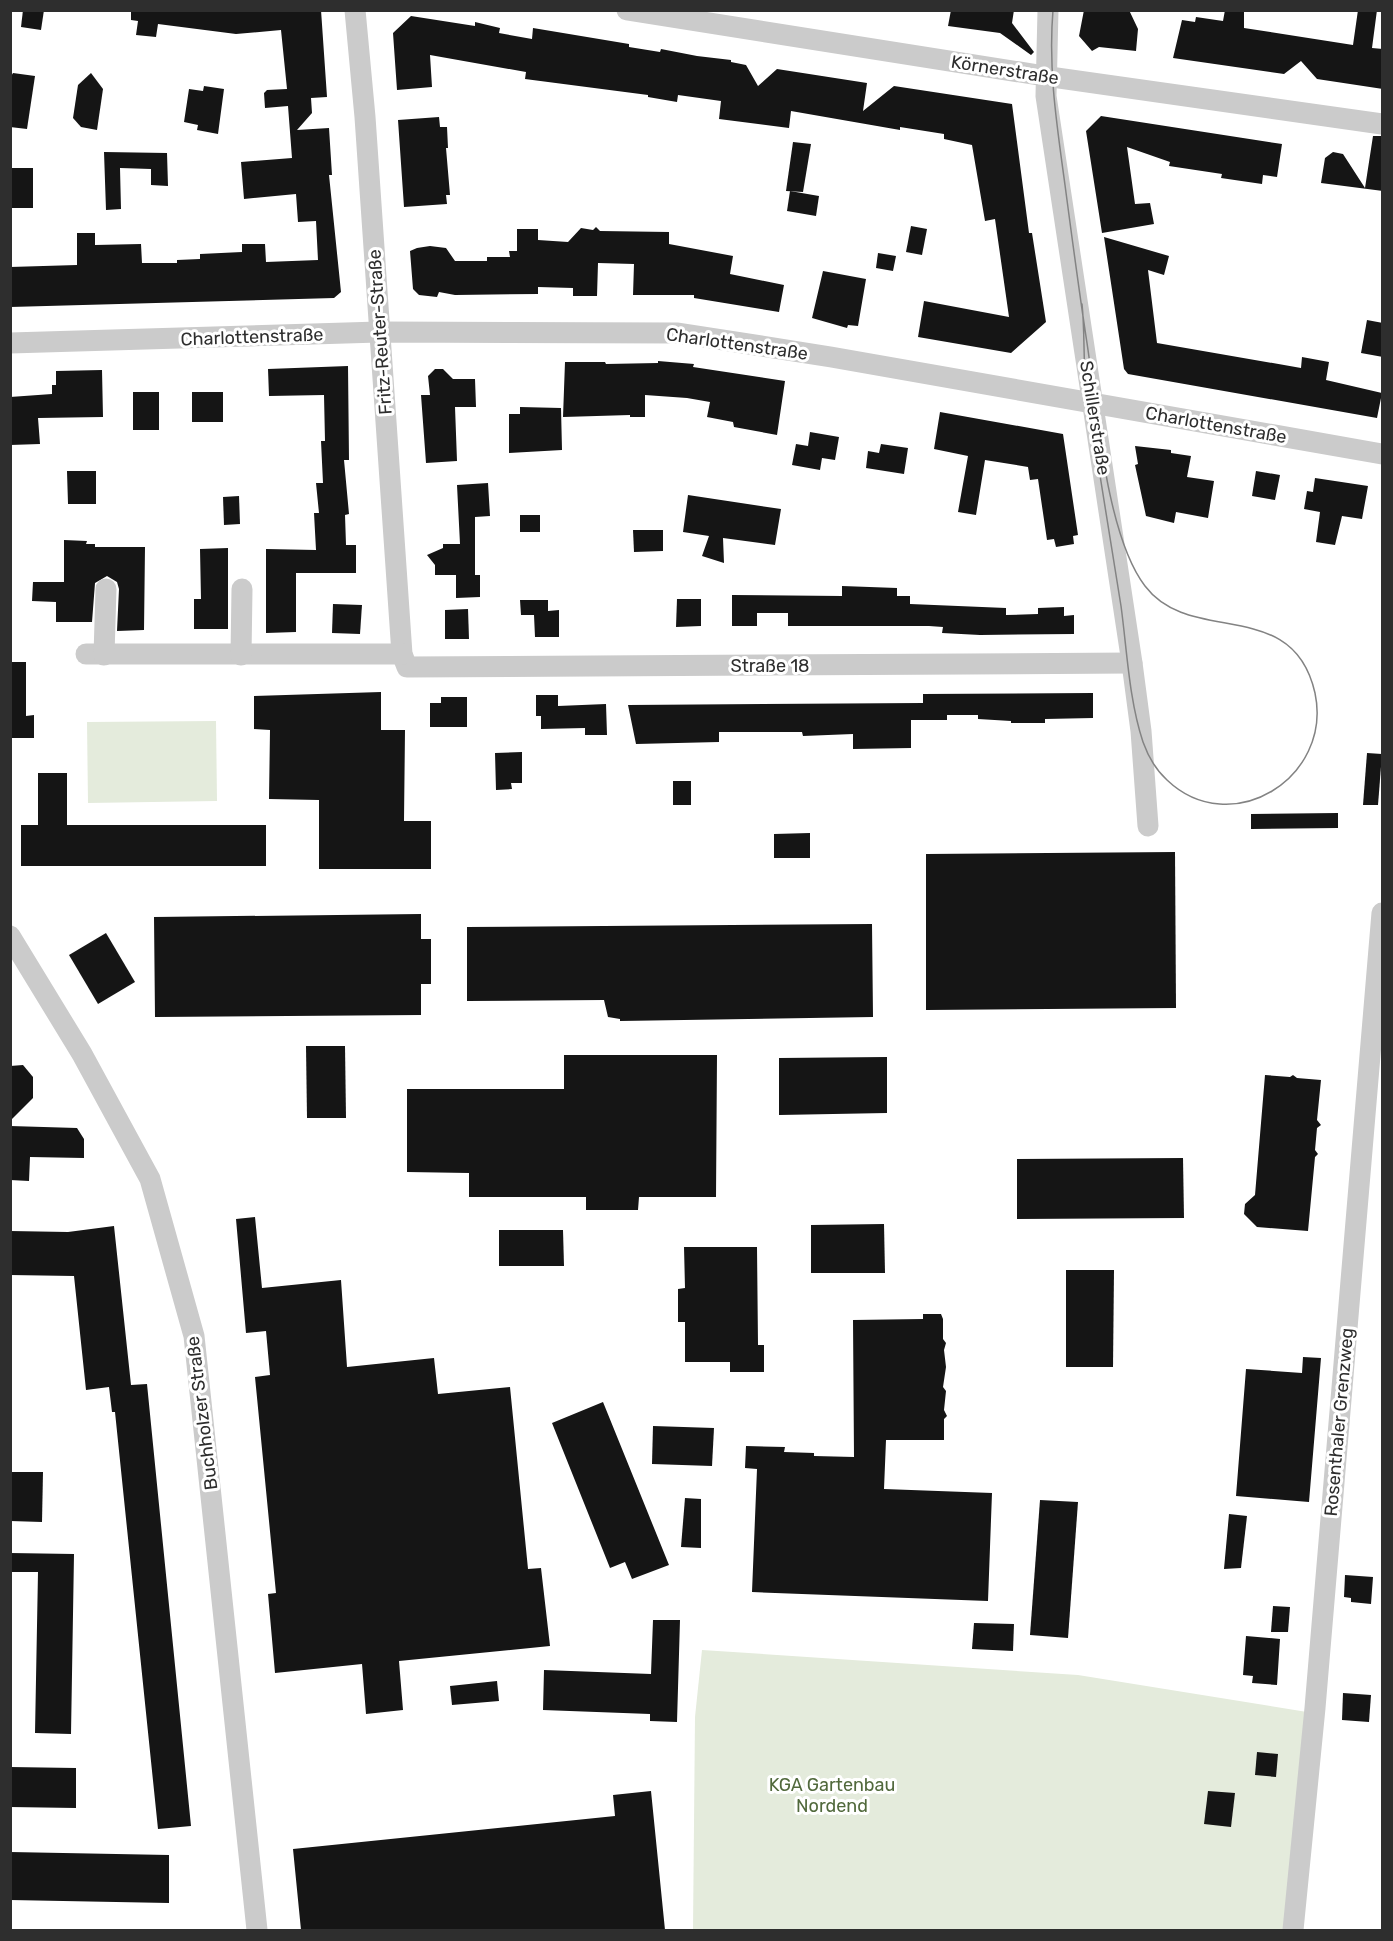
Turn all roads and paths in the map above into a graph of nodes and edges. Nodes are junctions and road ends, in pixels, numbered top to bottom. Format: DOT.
graph roads {
  1 [pos="355,10"];
  2 [pos="627,10"];
  3 [pos="1048,10"];
  4 [pos="1045,76"];
  5 [pos="1383,124"];
  6 [pos="380,332"];
  7 [pos="10,343"];
  8 [pos="1092,403"];
  9 [pos="1383,454"];
  10 [pos="106,589"];
  11 [pos="242,589"];
  12 [pos="241,655"];
  13 [pos="404,660"];
  14 [pos="1132,663"];
  15 [pos="1148,826"];
  16 [pos="1383,913"];
  17 [pos="10,936"];
  18 [pos="257,1930"];
  19 [pos="1293,1930"];
  1 -- 6 [label="street, Fritz-Reuter-Straße"];
  2 -- 4 [label="street, Körnerstraße"];
  3 -- 4 [label="street, Schillerstraße"];
  4 -- 5 [label="street, Körnerstraße"];
  4 -- 8 [label="street, Schillerstraße"];
  6 -- 7 [label="street, Charlottenstraße"];
  6 -- 8 [label="street, Charlottenstraße"];
  6 -- 13 [label="street, Fritz-Reuter-Straße"];
  8 -- 9 [label="street, Charlottenstraße"];
  8 -- 14 [label="street, Schillerstraße"];
  10 -- 12 [label="street"];
  11 -- 12 [label="street"];
  12 -- 13 [label="street"];
  13 -- 14 [label="street, Straße 18"];
  14 -- 15 [label="street, Schillerstraße"];
  16 -- 19 [label="street, Rosenthaler Grenzweg"];
  17 -- 18 [label="street, Buchholzer Straße"];
}
